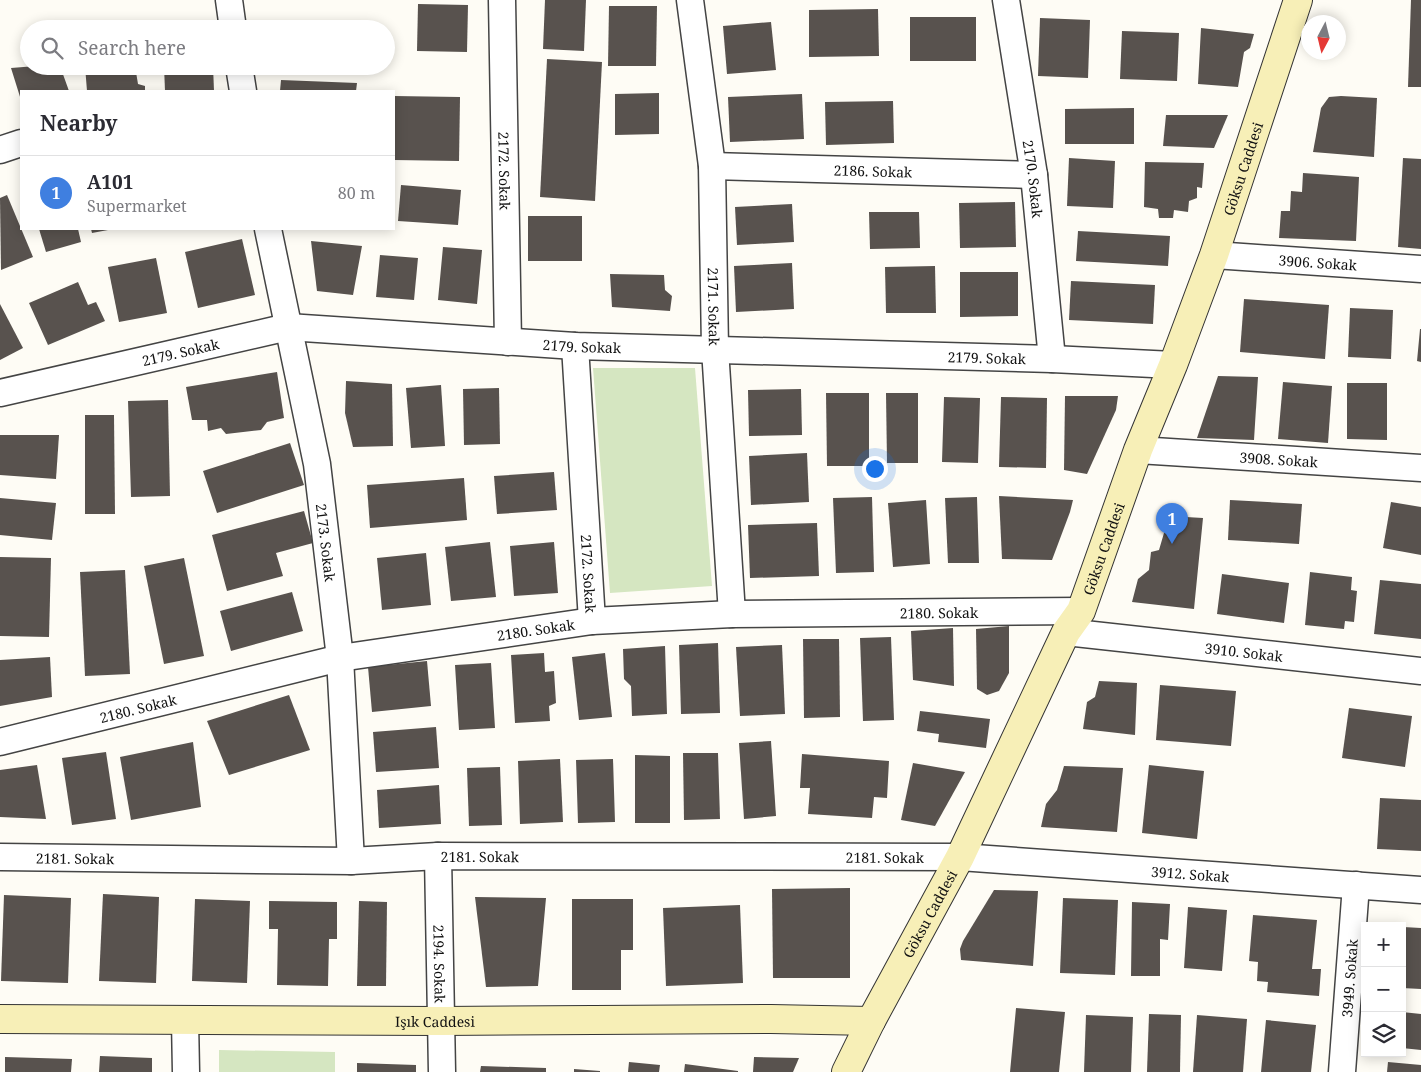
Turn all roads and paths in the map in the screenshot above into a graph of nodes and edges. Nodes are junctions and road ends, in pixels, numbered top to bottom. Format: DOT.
graph roads {
  1 [pos="229,0"];
  2 [pos="502,0"];
  3 [pos="690,0"];
  4 [pos="1006,0"];
  5 [pos="1298,0"];
  6 [pos="232,20"];
  7 [pos="240,75"];
  8 [pos="243,90"];
  9 [pos="20,143"];
  10 [pos="0,150"];
  11 [pos="712,166"];
  12 [pos="1034,175"];
  13 [pos="268,230"];
  14 [pos="1214,255"];
  15 [pos="1421,269"];
  16 [pos="288,327"];
  17 [pos="508,342"];
  18 [pos="575,346"];
  19 [pos="715,349"];
  20 [pos="1052,359"];
  21 [pos="1172,365"];
  22 [pos="0,392"];
  23 [pos="1138,450"];
  24 [pos="1421,468"];
  25 [pos="732,614"];
  26 [pos="592,621"];
  27 [pos="1073,621"];
  28 [pos="340,658"];
  29 [pos="1421,671"];
  30 [pos="0,742"];
  31 [pos="438,856"];
  32 [pos="0,857"];
  33 [pos="960,857"];
  34 [pos="351,861"];
  35 [pos="1356,885"];
  36 [pos="1421,890"];
  37 [pos="0,1019"];
  38 [pos="184,1020"];
  39 [pos="440,1021"];
  40 [pos="871,1021"];
  41 [pos="186,1072"];
  42 [pos="442,1072"];
  43 [pos="846,1072"];
  44 [pos="1342,1072"];
  1 -- 6 [label="street"];
  2 -- 17 [label="street, 2172. Sokak"];
  3 -- 11 [label="street, 2171. Sokak"];
  4 -- 12 [label="street, 2170. Sokak"];
  5 -- 14 [label="street, Göksu Caddesi"];
  7 -- 8 [label="street"];
  9 -- 10 [label="street"];
  11 -- 12 [label="street, 2186. Sokak"];
  11 -- 19 [label="street, 2171. Sokak"];
  12 -- 20 [label="street, 2170. Sokak"];
  13 -- 16 [label="street, 2173. Sokak"];
  14 -- 15 [label="street, 3906. Sokak"];
  14 -- 21 [label="street, Göksu Caddesi"];
  16 -- 17 [label="street, 2179. Sokak"];
  16 -- 22 [label="street, 2179. Sokak"];
  16 -- 28 [label="street, 2173. Sokak"];
  17 -- 18 [label="street, 2179. Sokak"];
  18 -- 19 [label="street, 2179. Sokak"];
  18 -- 26 [label="street, 2172. Sokak"];
  19 -- 20 [label="street, 2179. Sokak"];
  19 -- 25 [label="street, 2171. Sokak"];
  20 -- 21 [label="street, 2179. Sokak"];
  21 -- 23 [label="street, Göksu Caddesi"];
  23 -- 24 [label="street, 3908. Sokak"];
  23 -- 27 [label="street, Göksu Caddesi"];
  25 -- 26 [label="street, 2180. Sokak"];
  25 -- 27 [label="street, 2180. Sokak"];
  26 -- 28 [label="street, 2180. Sokak"];
  27 -- 29 [label="street, 3910. Sokak"];
  27 -- 33 [label="street, Göksu Caddesi"];
  28 -- 30 [label="street, 2180. Sokak"];
  28 -- 34 [label="street, 2173. Sokak"];
  31 -- 33 [label="street, 2181. Sokak"];
  31 -- 34 [label="street, 2181. Sokak"];
  31 -- 39 [label="street, 2194. Sokak"];
  32 -- 34 [label="street, 2181. Sokak"];
  33 -- 35 [label="street, 3912. Sokak"];
  33 -- 40 [label="street, Göksu Caddesi"];
  35 -- 36 [label="street, 3912. Sokak"];
  35 -- 44 [label="street, 3949. Sokak"];
  37 -- 38 [label="street, Işık Caddesi"];
  38 -- 39 [label="street, Işık Caddesi"];
  38 -- 41 [label="street"];
  39 -- 40 [label="street, Işık Caddesi"];
  39 -- 42 [label="street, 2194. Sokak"];
  40 -- 43 [label="street, Göksu Caddesi"];
}
